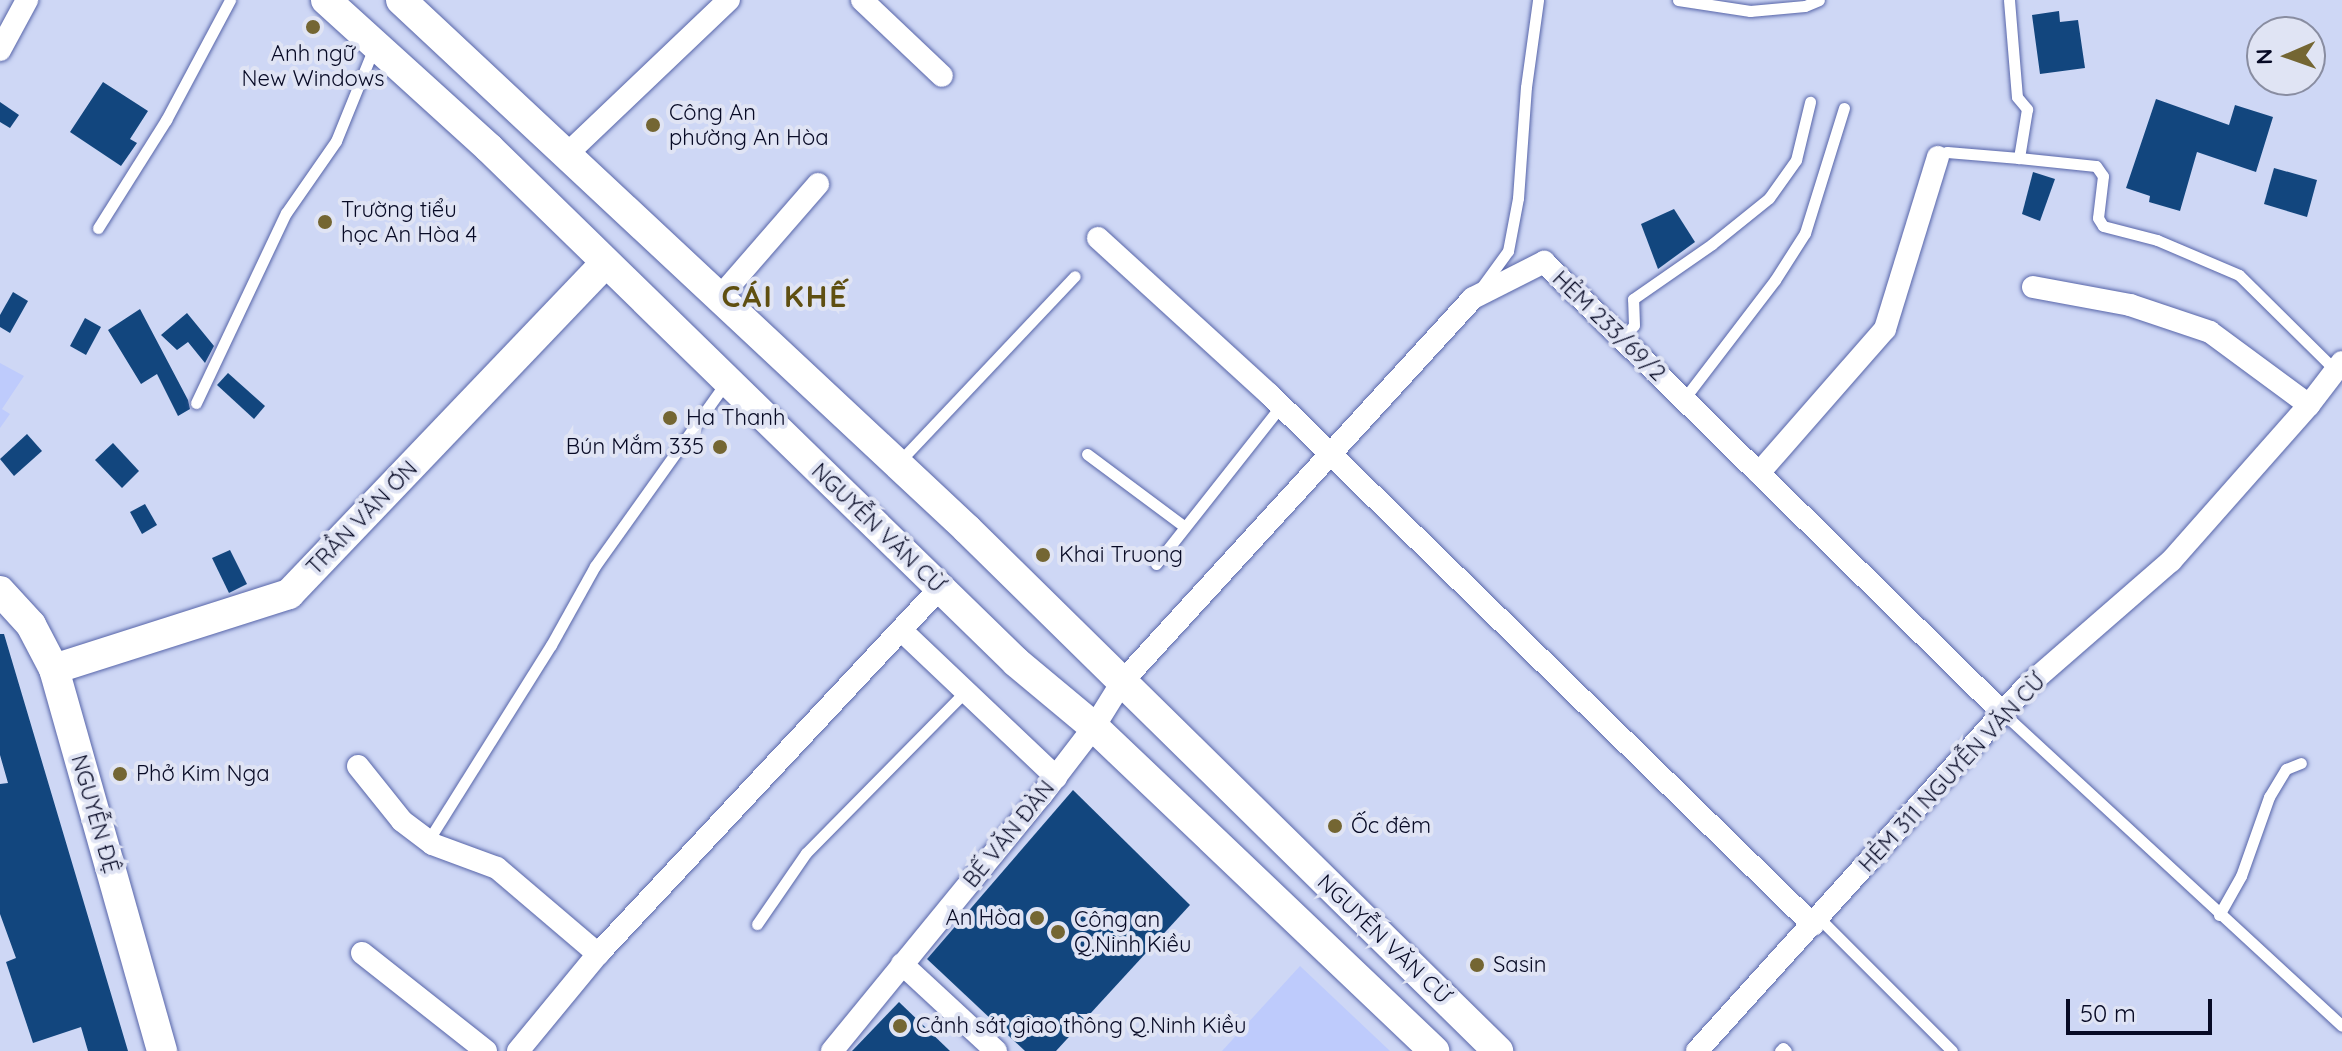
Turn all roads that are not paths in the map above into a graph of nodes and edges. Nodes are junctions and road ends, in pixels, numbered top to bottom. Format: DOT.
graph roads {
  1 [pos="27,0"];
  2 [pos="230,0"];
  3 [pos="326,0"];
  4 [pos="401,0"];
  5 [pos="729,0"];
  6 [pos="862,0"];
  7 [pos="1538,0"];
  8 [pos="1678,0"];
  9 [pos="1819,0"];
  10 [pos="2009,0"];
  11 [pos="375,45"];
  12 [pos="0,50"];
  13 [pos="942,76"];
  14 [pos="1810,102"];
  15 [pos="1844,108"];
  16 [pos="566,155"];
  17 [pos="1938,157"];
  18 [pos="2019,158"];
  19 [pos="818,184"];
  20 [pos="98,228"];
  21 [pos="1098,238"];
  22 [pos="605,263"];
  23 [pos="1075,276"];
  24 [pos="2033,287"];
  25 [pos="719,298"];
  26 [pos="1473,298"];
  27 [pos="1622,339"];
  28 [pos="2340,370"];
  29 [pos="727,380"];
  30 [pos="1684,399"];
  31 [pos="196,403"];
  32 [pos="2309,405"];
  33 [pos="1281,406"];
  34 [pos="1087,454"];
  35 [pos="1329,456"];
  36 [pos="897,464"];
  37 [pos="1759,473"];
  38 [pos="1185,527"];
  39 [pos="1156,564"];
  40 [pos="940,588"];
  41 [pos="0,591"];
  42 [pos="901,630"];
  43 [pos="54,669"];
  44 [pos="1122,682"];
  45 [pos="965,692"];
  46 [pos="2003,713"];
  47 [pos="1094,727"];
  48 [pos="2301,763"];
  49 [pos="358,766"];
  50 [pos="1056,777"];
  51 [pos="428,841"];
  52 [pos="2219,915"];
  53 [pos="1816,922"];
  54 [pos="757,924"];
  55 [pos="362,953"];
  56 [pos="598,954"];
  57 [pos="902,964"];
  58 [pos="2342,1026"];
  59 [pos="162,1051"];
  60 [pos="486,1051"];
  61 [pos="518,1051"];
  62 [pos="832,1051"];
  63 [pos="996,1051"];
  64 [pos="1434,1051"];
  65 [pos="1498,1051"];
  66 [pos="1697,1051"];
  67 [pos="1780,1051"];
  68 [pos="1786,1051"];
  69 [pos="1952,1051"];
  1 -- 12 [label="street"];
  2 -- 20 [label="lane"];
  3 -- 11 [label="main road, NGUYỄN VĂN CỪ"];
  4 -- 16 [label="main road, NGUYỄN VĂN CỪ"];
  5 -- 16 [label="street"];
  6 -- 13 [label="street"];
  7 -- 26 [label="lane"];
  8 -- 9 [label="lane"];
  10 -- 18 [label="lane"];
  11 -- 22 [label="main road, NGUYỄN VĂN CỪ"];
  11 -- 31 [label="lane"];
  14 -- 27 [label="lane"];
  15 -- 30 [label="lane"];
  16 -- 25 [label="main road, NGUYỄN VĂN CỪ"];
  17 -- 18 [label="lane"];
  17 -- 37 [label="street"];
  18 -- 28 [label="lane"];
  19 -- 25 [label="street"];
  21 -- 33 [label="street"];
  22 -- 29 [label="main road, NGUYỄN VĂN CỪ"];
  22 -- 43 [label="main road, TRẦN VĂN ƠN"];
  23 -- 36 [label="lane"];
  24 -- 32 [label="street"];
  25 -- 36 [label="main road, NGUYỄN VĂN CỪ"];
  26 -- 27 [label="street, HẺM 233/69/2"];
  26 -- 35 [label="street, HẺM 233/69/2"];
  27 -- 30 [label="street, HẺM 233/69/2"];
  28 -- 32 [label="street, HẺM 311 NGUYỄN VĂN CỪ"];
  29 -- 40 [label="main road, NGUYỄN VĂN CỪ"];
  29 -- 51 [label="lane"];
  30 -- 37 [label="street, HẺM 233/69/2"];
  32 -- 46 [label="street, HẺM 311 NGUYỄN VĂN CỪ"];
  33 -- 35 [label="street"];
  33 -- 38 [label="lane"];
  34 -- 38 [label="lane"];
  35 -- 44 [label="street, HẺM 233/69/2"];
  35 -- 53 [label="street"];
  36 -- 44 [label="main road, NGUYỄN VĂN CỪ"];
  37 -- 46 [label="street, HẺM 233/69/2"];
  38 -- 39 [label="lane"];
  40 -- 42 [label="street"];
  40 -- 47 [label="main road, NGUYỄN VĂN CỪ"];
  41 -- 43 [label="main road, NGUYỄN ĐỆ"];
  42 -- 45 [label="street"];
  42 -- 56 [label="street"];
  43 -- 59 [label="main road, NGUYỄN ĐỆ"];
  44 -- 47 [label="street, HẺM 233/69/2"];
  44 -- 65 [label="main road, NGUYỄN VĂN CỪ"];
  45 -- 50 [label="street"];
  45 -- 54 [label="lane"];
  46 -- 52 [label="lane"];
  46 -- 53 [label="street, HẺM 311 NGUYỄN VĂN CỪ"];
  47 -- 50 [label="street, BẾ VĂN ĐÀN"];
  47 -- 64 [label="main road, NGUYỄN VĂN CỪ"];
  48 -- 52 [label="lane"];
  49 -- 51 [label="street"];
  50 -- 57 [label="street, BẾ VĂN ĐÀN"];
  51 -- 56 [label="street"];
  52 -- 58 [label="lane"];
  53 -- 66 [label="street, HẺM 311 NGUYỄN VĂN CỪ"];
  53 -- 69 [label="lane"];
  55 -- 60 [label="street"];
  56 -- 61 [label="street"];
  57 -- 62 [label="street, BẾ VĂN ĐÀN"];
  57 -- 63 [label="street"];
  67 -- 68 [label="lane"];
}
